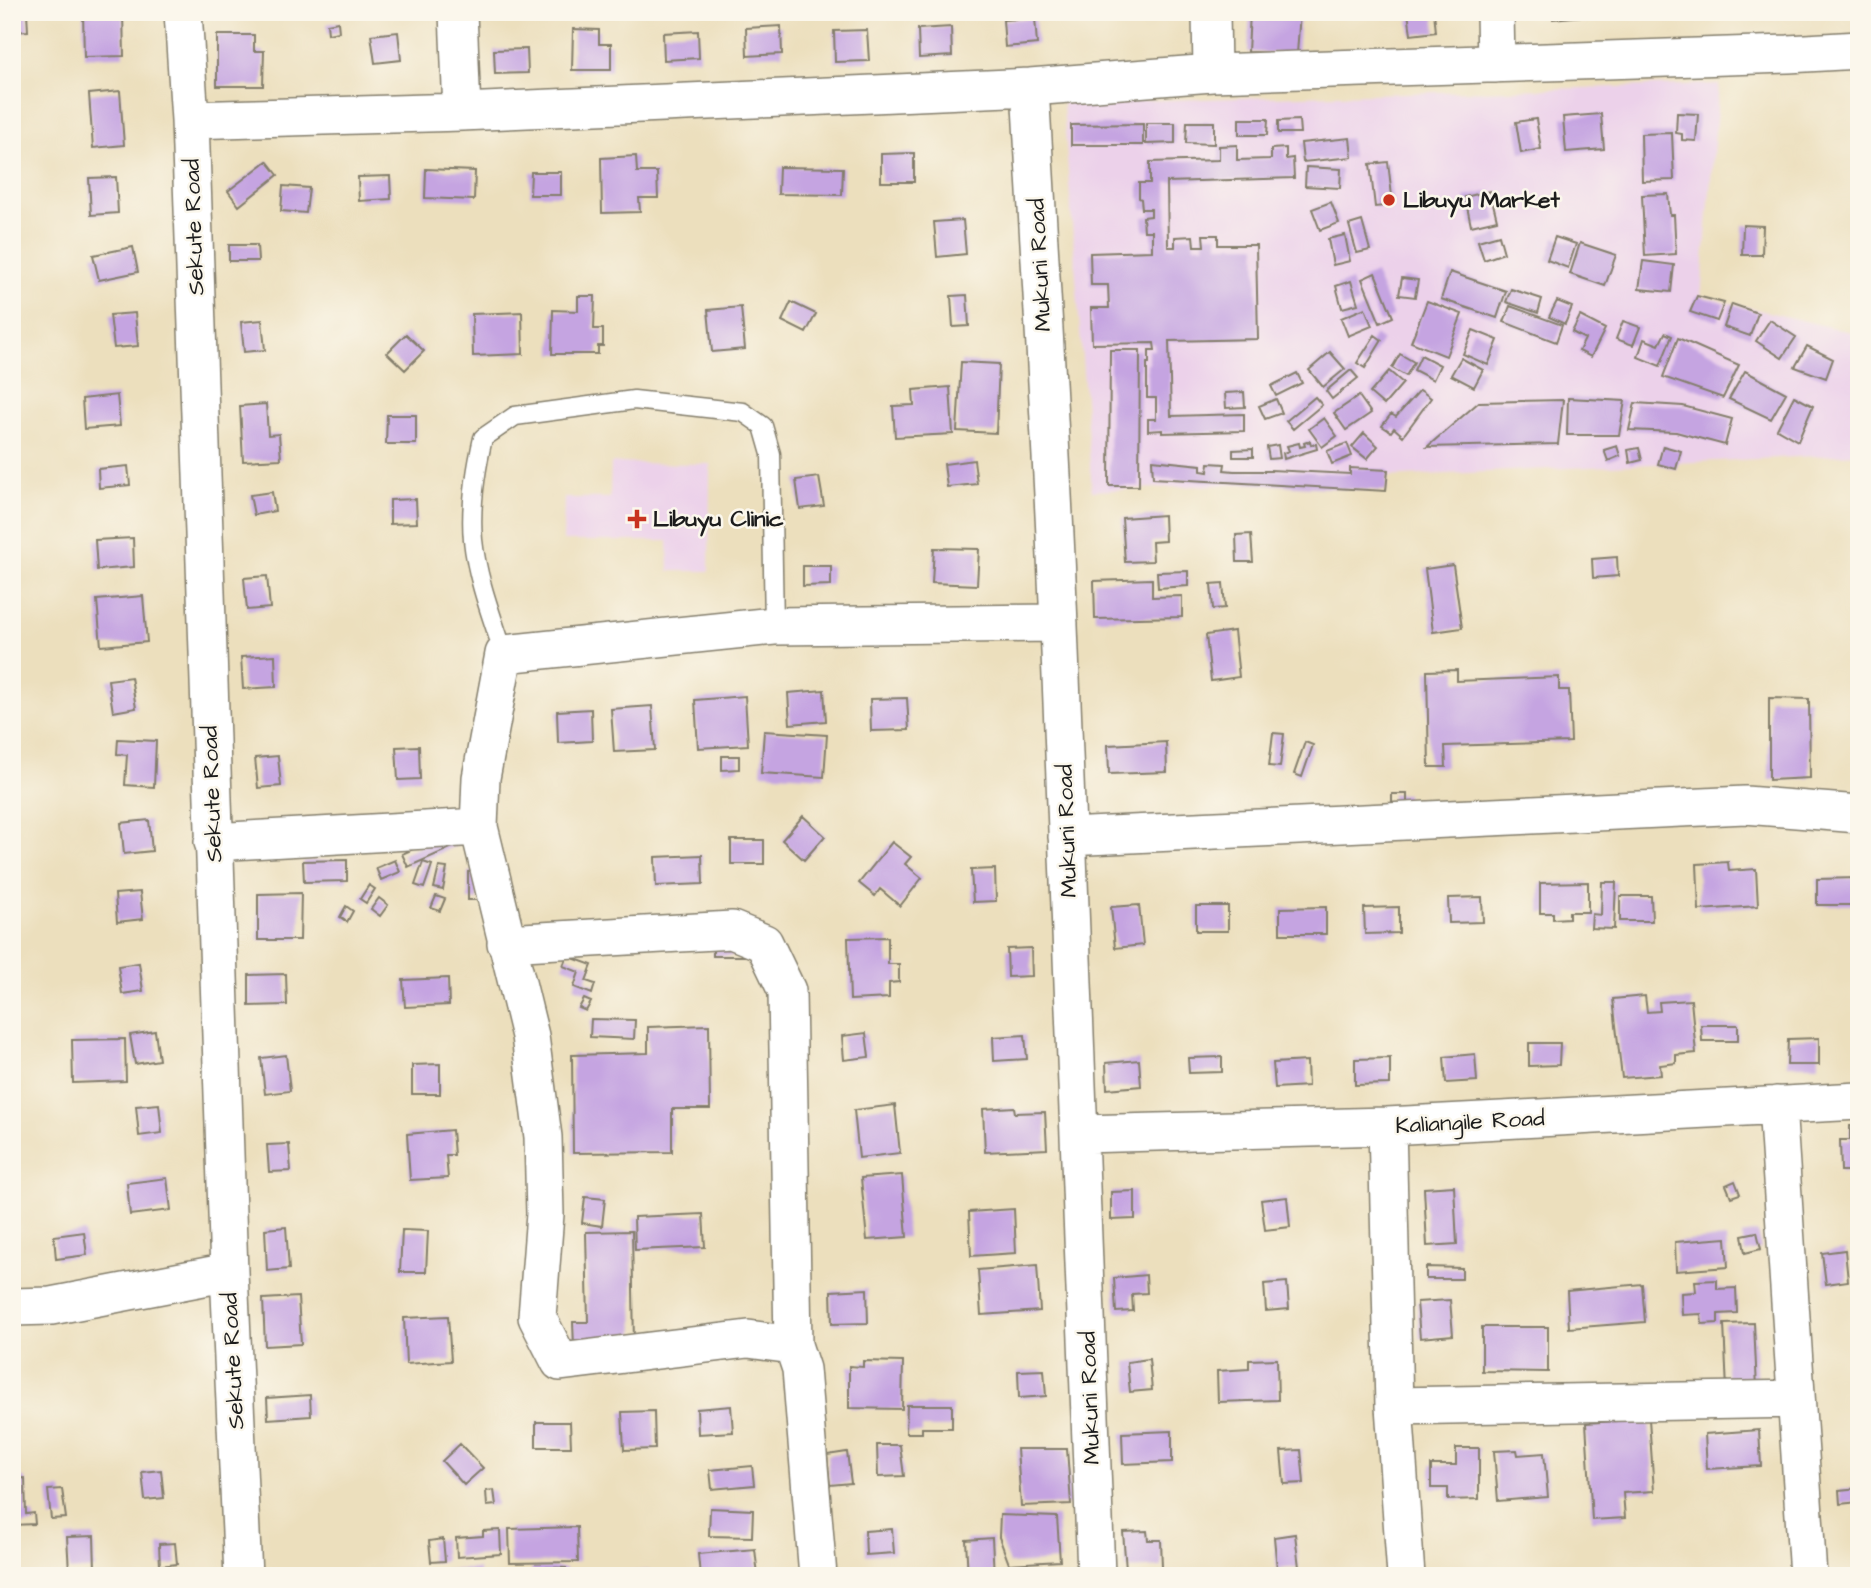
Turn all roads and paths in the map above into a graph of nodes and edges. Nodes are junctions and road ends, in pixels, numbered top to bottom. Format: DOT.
graph roads {
  1 [pos="183,12"];
  2 [pos="457,12"];
  3 [pos="1211,12"];
  4 [pos="1495,12"];
  5 [pos="1859,50"];
  6 [pos="1496,64"];
  7 [pos="1212,73"];
  8 [pos="1030,88"];
  9 [pos="462,111"];
  10 [pos="190,120"];
  11 [pos="1059,623"];
  12 [pos="774,626"];
  13 [pos="503,654"];
  14 [pos="1859,814"];
  15 [pos="479,827"];
  16 [pos="1067,837"];
  17 [pos="214,842"];
  18 [pos="506,943"];
  19 [pos="1859,1101"];
  20 [pos="1777,1105"];
  21 [pos="1387,1126"];
  22 [pos="1081,1134"];
  23 [pos="229,1272"];
  24 [pos="12,1307"];
  25 [pos="793,1345"];
  26 [pos="1796,1399"];
  27 [pos="1394,1406"];
  28 [pos="243,1576"];
  29 [pos="818,1576"];
  30 [pos="1096,1576"];
  31 [pos="1406,1576"];
  32 [pos="1808,1576"];
  1 -- 10 [label="street, Sekute Road"];
  2 -- 9 [label="street"];
  3 -- 7 [label="street"];
  4 -- 6 [label="street"];
  5 -- 6 [label="street"];
  6 -- 7 [label="street"];
  7 -- 8 [label="street"];
  8 -- 9 [label="street"];
  8 -- 11 [label="street, Mukuni Road"];
  9 -- 10 [label="street"];
  10 -- 17 [label="street, Sekute Road"];
  11 -- 12 [label="street"];
  11 -- 16 [label="street, Mukuni Road"];
  12 -- 13 [label="street"];
  12 -- 13 [label="lane"];
  13 -- 15 [label="street"];
  14 -- 16 [label="street"];
  15 -- 17 [label="street"];
  15 -- 18 [label="street"];
  16 -- 22 [label="street, Mukuni Road"];
  17 -- 23 [label="street, Sekute Road"];
  18 -- 25 [label="street"];
  18 -- 25 [label="street"];
  19 -- 20 [label="street, Kaliangile Road"];
  20 -- 21 [label="street, Kaliangile Road"];
  20 -- 26 [label="street"];
  21 -- 22 [label="street, Kaliangile Road"];
  21 -- 27 [label="street"];
  22 -- 30 [label="street, Mukuni Road"];
  23 -- 24 [label="street"];
  23 -- 28 [label="street, Sekute Road"];
  25 -- 29 [label="street"];
  26 -- 27 [label="street"];
  26 -- 32 [label="street"];
  27 -- 31 [label="street"];
}
